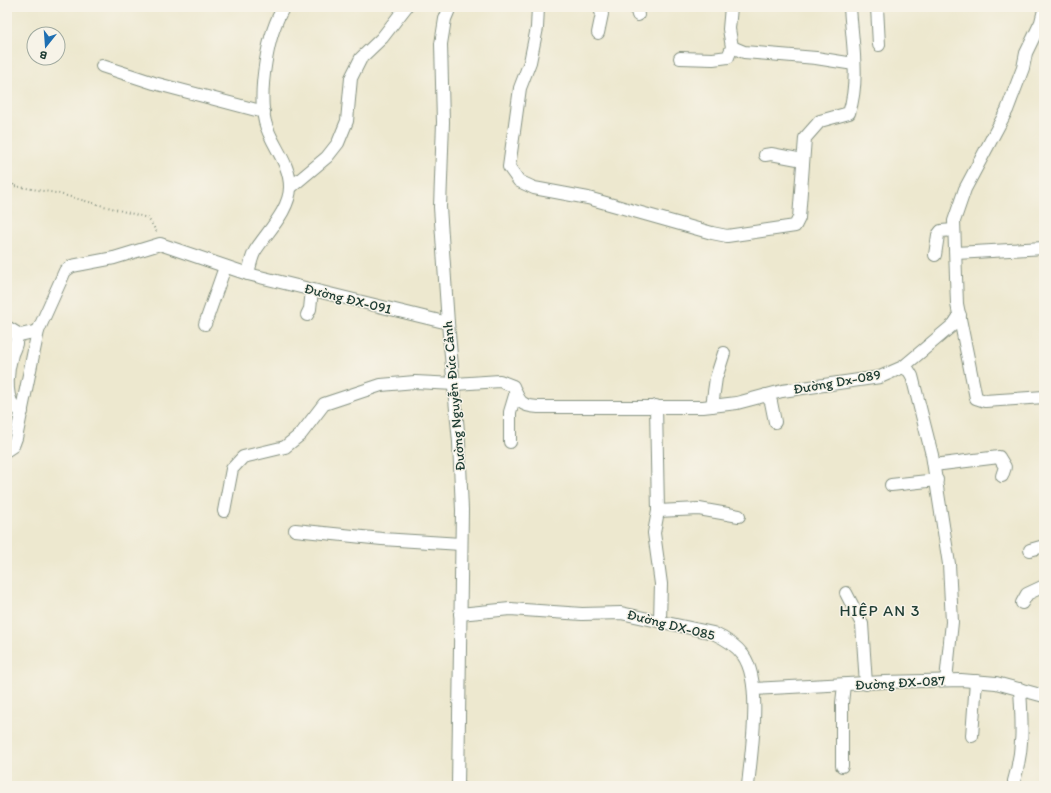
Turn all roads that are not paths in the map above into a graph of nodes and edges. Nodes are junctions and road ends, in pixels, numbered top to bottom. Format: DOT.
graph roads {
  1 [pos="284,7"];
  2 [pos="406,7"];
  3 [pos="450,7"];
  4 [pos="538,7"];
  5 [pos="598,7"];
  6 [pos="732,7"];
  7 [pos="850,7"];
  8 [pos="877,7"];
  9 [pos="1044,10"];
  10 [pos="598,32"];
  11 [pos="879,45"];
  12 [pos="732,47"];
  13 [pos="680,58"];
  14 [pos="854,64"];
  15 [pos="102,66"];
  16 [pos="264,112"];
  17 [pos="765,155"];
  18 [pos="803,160"];
  19 [pos="290,188"];
  20 [pos="954,230"];
  21 [pos="1044,248"];
  22 [pos="956,253"];
  23 [pos="935,255"];
  24 [pos="225,267"];
  25 [pos="248,274"];
  26 [pos="312,290"];
  27 [pos="307,314"];
  28 [pos="960,315"];
  29 [pos="448,323"];
  30 [pos="205,324"];
  31 [pos="12,330"];
  32 [pos="38,331"];
  33 [pos="724,352"];
  34 [pos="904,368"];
  35 [pos="455,384"];
  36 [pos="516,392"];
  37 [pos="766,395"];
  38 [pos="1044,397"];
  39 [pos="656,406"];
  40 [pos="712,406"];
  41 [pos="22,412"];
  42 [pos="775,422"];
  43 [pos="510,442"];
  44 [pos="7,450"];
  45 [pos="934,465"];
  46 [pos="1002,476"];
  47 [pos="937,480"];
  48 [pos="891,485"];
  49 [pos="658,511"];
  50 [pos="224,512"];
  51 [pos="739,516"];
  52 [pos="295,530"];
  53 [pos="461,544"];
  54 [pos="1044,546"];
  55 [pos="1030,550"];
  56 [pos="1044,586"];
  57 [pos="846,593"];
  58 [pos="1022,603"];
  59 [pos="460,614"];
  60 [pos="660,620"];
  61 [pos="946,680"];
  62 [pos="976,681"];
  63 [pos="866,684"];
  64 [pos="844,685"];
  65 [pos="754,689"];
  66 [pos="1020,689"];
  67 [pos="1044,696"];
  68 [pos="972,736"];
  69 [pos="842,766"];
  70 [pos="1014,781"];
  71 [pos="458,786"];
  72 [pos="748,786"];
  1 -- 16 [label="street"];
  2 -- 19 [label="street"];
  3 -- 29 [label="street, Đường Nguyễn Đức Cảnh"];
  4 -- 18 [label="street"];
  5 -- 10 [label="street"];
  6 -- 12 [label="street"];
  7 -- 14 [label="street"];
  8 -- 11 [label="street"];
  9 -- 20 [label="street"];
  12 -- 13 [label="street"];
  12 -- 14 [label="street"];
  14 -- 18 [label="street"];
  15 -- 16 [label="street"];
  16 -- 19 [label="street"];
  17 -- 18 [label="street"];
  19 -- 25 [label="street"];
  20 -- 22 [label="street"];
  20 -- 23 [label="street"];
  21 -- 22 [label="street"];
  22 -- 28 [label="street"];
  24 -- 25 [label="street, Đường ĐX-091"];
  24 -- 30 [label="street"];
  24 -- 32 [label="street, Đường ĐX-091"];
  25 -- 26 [label="street, Đường ĐX-091"];
  26 -- 27 [label="street"];
  26 -- 29 [label="street, Đường ĐX-091"];
  28 -- 34 [label="street, Đường Dx-089"];
  28 -- 38 [label="street"];
  29 -- 35 [label="street, Đường Nguyễn Đức Cảnh"];
  31 -- 32 [label="street"];
  31 -- 41 [label="street"];
  32 -- 41 [label="street, Đường ĐX-091"];
  33 -- 40 [label="street"];
  34 -- 37 [label="street, Đường Dx-089"];
  34 -- 45 [label="street"];
  35 -- 36 [label="street, Đường Dx-089"];
  35 -- 50 [label="street, Đường Dx-089"];
  35 -- 53 [label="street, Đường Nguyễn Đức Cảnh"];
  36 -- 39 [label="street, Đường Dx-089"];
  36 -- 43 [label="street"];
  37 -- 40 [label="street, Đường Dx-089"];
  37 -- 42 [label="street"];
  39 -- 40 [label="street, Đường Dx-089"];
  39 -- 49 [label="street"];
  41 -- 44 [label="street, Đường ĐX-091"];
  45 -- 46 [label="street"];
  45 -- 47 [label="street"];
  47 -- 48 [label="street"];
  47 -- 61 [label="street"];
  49 -- 51 [label="street"];
  49 -- 60 [label="street"];
  52 -- 53 [label="street"];
  53 -- 59 [label="street, Đường Nguyễn Đức Cảnh"];
  54 -- 55 [label="street"];
  56 -- 58 [label="street"];
  57 -- 63 [label="street"];
  59 -- 60 [label="street, Đường DX-085"];
  59 -- 71 [label="street, Đường Nguyễn Đức Cảnh"];
  60 -- 65 [label="street, Đường DX-085"];
  61 -- 62 [label="street, Đường ĐX-087"];
  61 -- 63 [label="street, Đường ĐX-087"];
  62 -- 66 [label="street, Đường ĐX-087"];
  62 -- 68 [label="street"];
  63 -- 64 [label="street, Đường ĐX-087"];
  64 -- 65 [label="street, Đường ĐX-087"];
  64 -- 69 [label="street"];
  65 -- 72 [label="street, Đường DX-085"];
  66 -- 67 [label="street, Đường ĐX-087"];
  66 -- 70 [label="street"];
}
